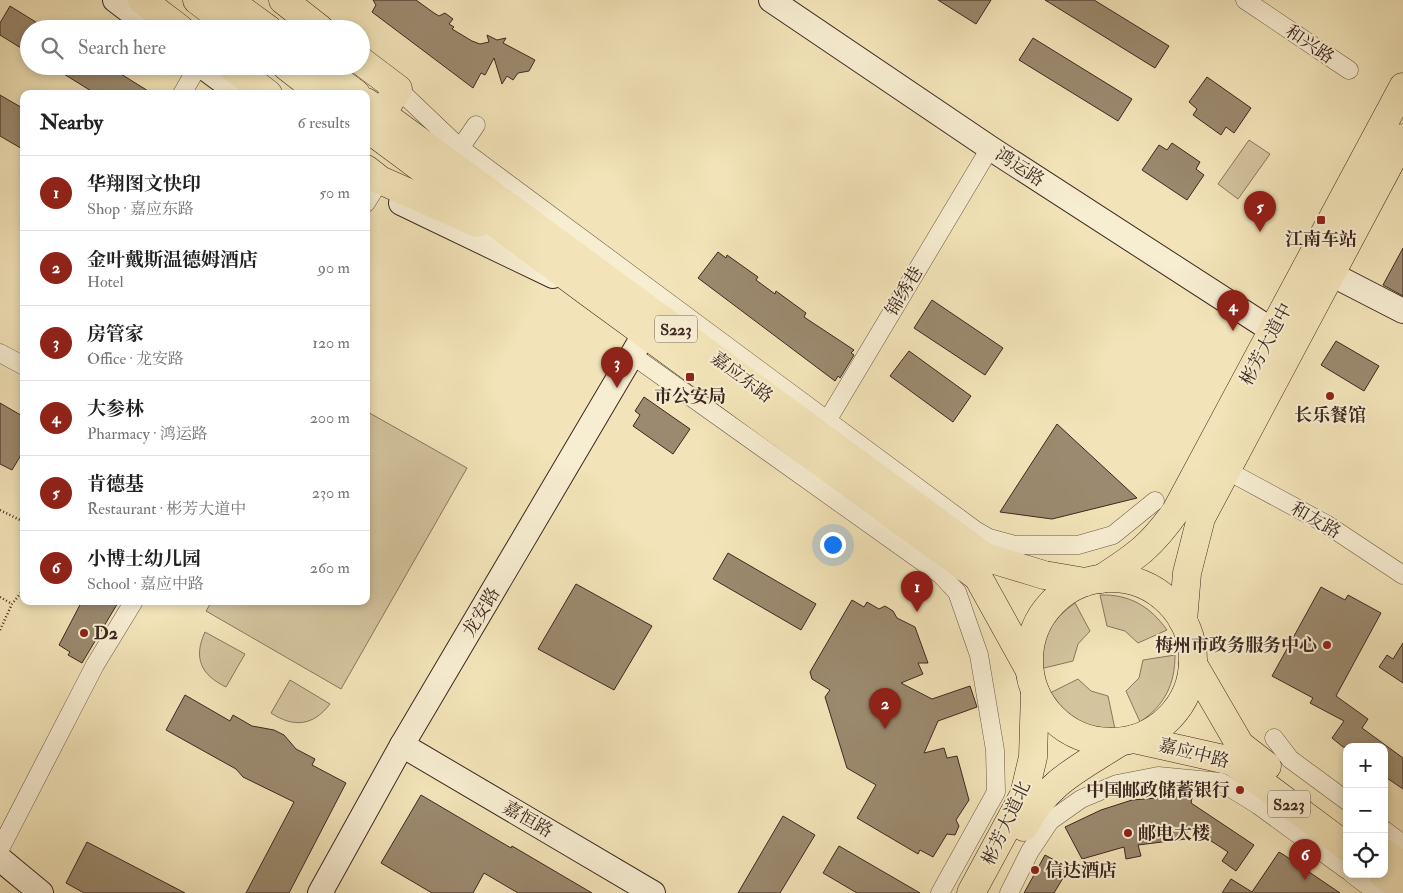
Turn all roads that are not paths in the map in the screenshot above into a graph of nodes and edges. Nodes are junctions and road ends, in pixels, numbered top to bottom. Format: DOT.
graph roads {
  1 [pos="116,0"];
  2 [pos="142,0"];
  3 [pos="197,0"];
  4 [pos="228,0"];
  5 [pos="283,0"];
  6 [pos="771,0"];
  7 [pos="1245,0"];
  8 [pos="142,20"];
  9 [pos="168,20"];
  10 [pos="223,20"];
  11 [pos="256,20"];
  12 [pos="309,20"];
  13 [pos="370,68"];
  14 [pos="1349,70"];
  15 [pos="193,75"];
  16 [pos="214,75"];
  17 [pos="243,75"];
  18 [pos="318,78"];
  19 [pos="1403,87"];
  20 [pos="398,89"];
  21 [pos="184,90"];
  22 [pos="235,90"];
  23 [pos="263,90"];
  24 [pos="346,90"];
  25 [pos="370,120"];
  26 [pos="476,124"];
  27 [pos="1403,138"];
  28 [pos="990,148"];
  29 [pos="455,156"];
  30 [pos="370,186"];
  31 [pos="370,188"];
  32 [pos="519,241"];
  33 [pos="1331,274"];
  34 [pos="588,292"];
  35 [pos="1403,311"];
  36 [pos="1273,331"];
  37 [pos="639,344"];
  38 [pos="0,353"];
  39 [pos="20,364"];
  40 [pos="823,427"];
  41 [pos="1226,470"];
  42 [pos="1155,501"];
  43 [pos="1403,575"];
  44 [pos="1093,580"];
  45 [pos="132,605"];
  46 [pos="1183,621"];
  47 [pos="1193,664"];
  48 [pos="1032,680"];
  49 [pos="1274,738"];
  50 [pos="1127,741"];
  51 [pos="402,745"];
  52 [pos="1343,799"];
  53 [pos="1343,822"];
  54 [pos="1388,833"];
  55 [pos="1343,844"];
  56 [pos="1403,844"];
  57 [pos="0,849"];
  58 [pos="1388,856"];
  59 [pos="0,860"];
  60 [pos="1403,866"];
  61 [pos="1343,867"];
  62 [pos="1357,878"];
  63 [pos="1388,878"];
  64 [pos="1403,889"];
  65 [pos="41,893"];
  66 [pos="320,893"];
  67 [pos="653,893"];
  68 [pos="940,893"];
  69 [pos="972,893"];
  70 [pos="989,893"];
  71 [pos="1009,893"];
  72 [pos="1377,893"];
  1 -- 8 [label="street"];
  2 -- 9 [label="main road"];
  3 -- 10 [label="main road"];
  4 -- 11 [label="main road"];
  5 -- 12 [label="main road"];
  6 -- 28 [label="street, 鸿运路"];
  7 -- 14 [label="street, 和兴路"];
  13 -- 20 [label="main road"];
  15 -- 21 [label="street"];
  16 -- 22 [label="street"];
  17 -- 23 [label="main road"];
  18 -- 24 [label="main road"];
  19 -- 36 [label="main road, 彬芳大道中"];
  20 -- 25 [label="main road"];
  20 -- 29 [label="street"];
  25 -- 29 [label="main road, 嘉应东路 / S223"];
  25 -- 32 [label="main road, 嘉应东路 / S223"];
  26 -- 29 [label="street"];
  27 -- 33 [label="main road, 彬芳大道中"];
  28 -- 36 [label="street, 鸿运路"];
  28 -- 40 [label="street, 锦绣巷"];
  29 -- 40 [label="main road, 嘉应东路 / S223"];
  30 -- 32 [label="main road"];
  31 -- 34 [label="street"];
  32 -- 34 [label="main road, 嘉应东路 / S223"];
  33 -- 35 [label="street"];
  33 -- 41 [label="main road, 彬芳大道中"];
  34 -- 37 [label="main road, 嘉应东路 / S223"];
  36 -- 44 [label="main road, 彬芳大道中"];
  37 -- 48 [label="main road, 嘉应东路 / S223"];
  37 -- 51 [label="street, 龙安路"];
  37 -- 68 [label="street"];
  38 -- 39 [label="street"];
  40 -- 42 [label="street"];
  40 -- 44 [label="main road, 嘉应东路 / S223"];
  41 -- 43 [label="street, 和友路"];
  41 -- 46 [label="main road, 彬芳大道中"];
  44 -- 46 [label="main road, S223"];
  44 -- 48 [label="main road"];
  45 -- 57 [label="street"];
  46 -- 47 [label="main road, S223"];
  47 -- 50 [label="main road"];
  47 -- 53 [label="main road, 嘉应中路 / S223"];
  48 -- 50 [label="main road, S223"];
  48 -- 69 [label="main road, 彬芳大道北"];
  49 -- 52 [label="street"];
  50 -- 55 [label="main road, 嘉应中路 / S223"];
  50 -- 70 [label="main road, 彬芳大道北"];
  51 -- 66 [label="street, 龙安路"];
  51 -- 67 [label="street, 嘉恒路"];
  54 -- 56 [label="street"];
  58 -- 60 [label="main road"];
  59 -- 65 [label="street"];
  61 -- 71 [label="street"];
  62 -- 72 [label="street"];
  63 -- 64 [label="main road"];
}
